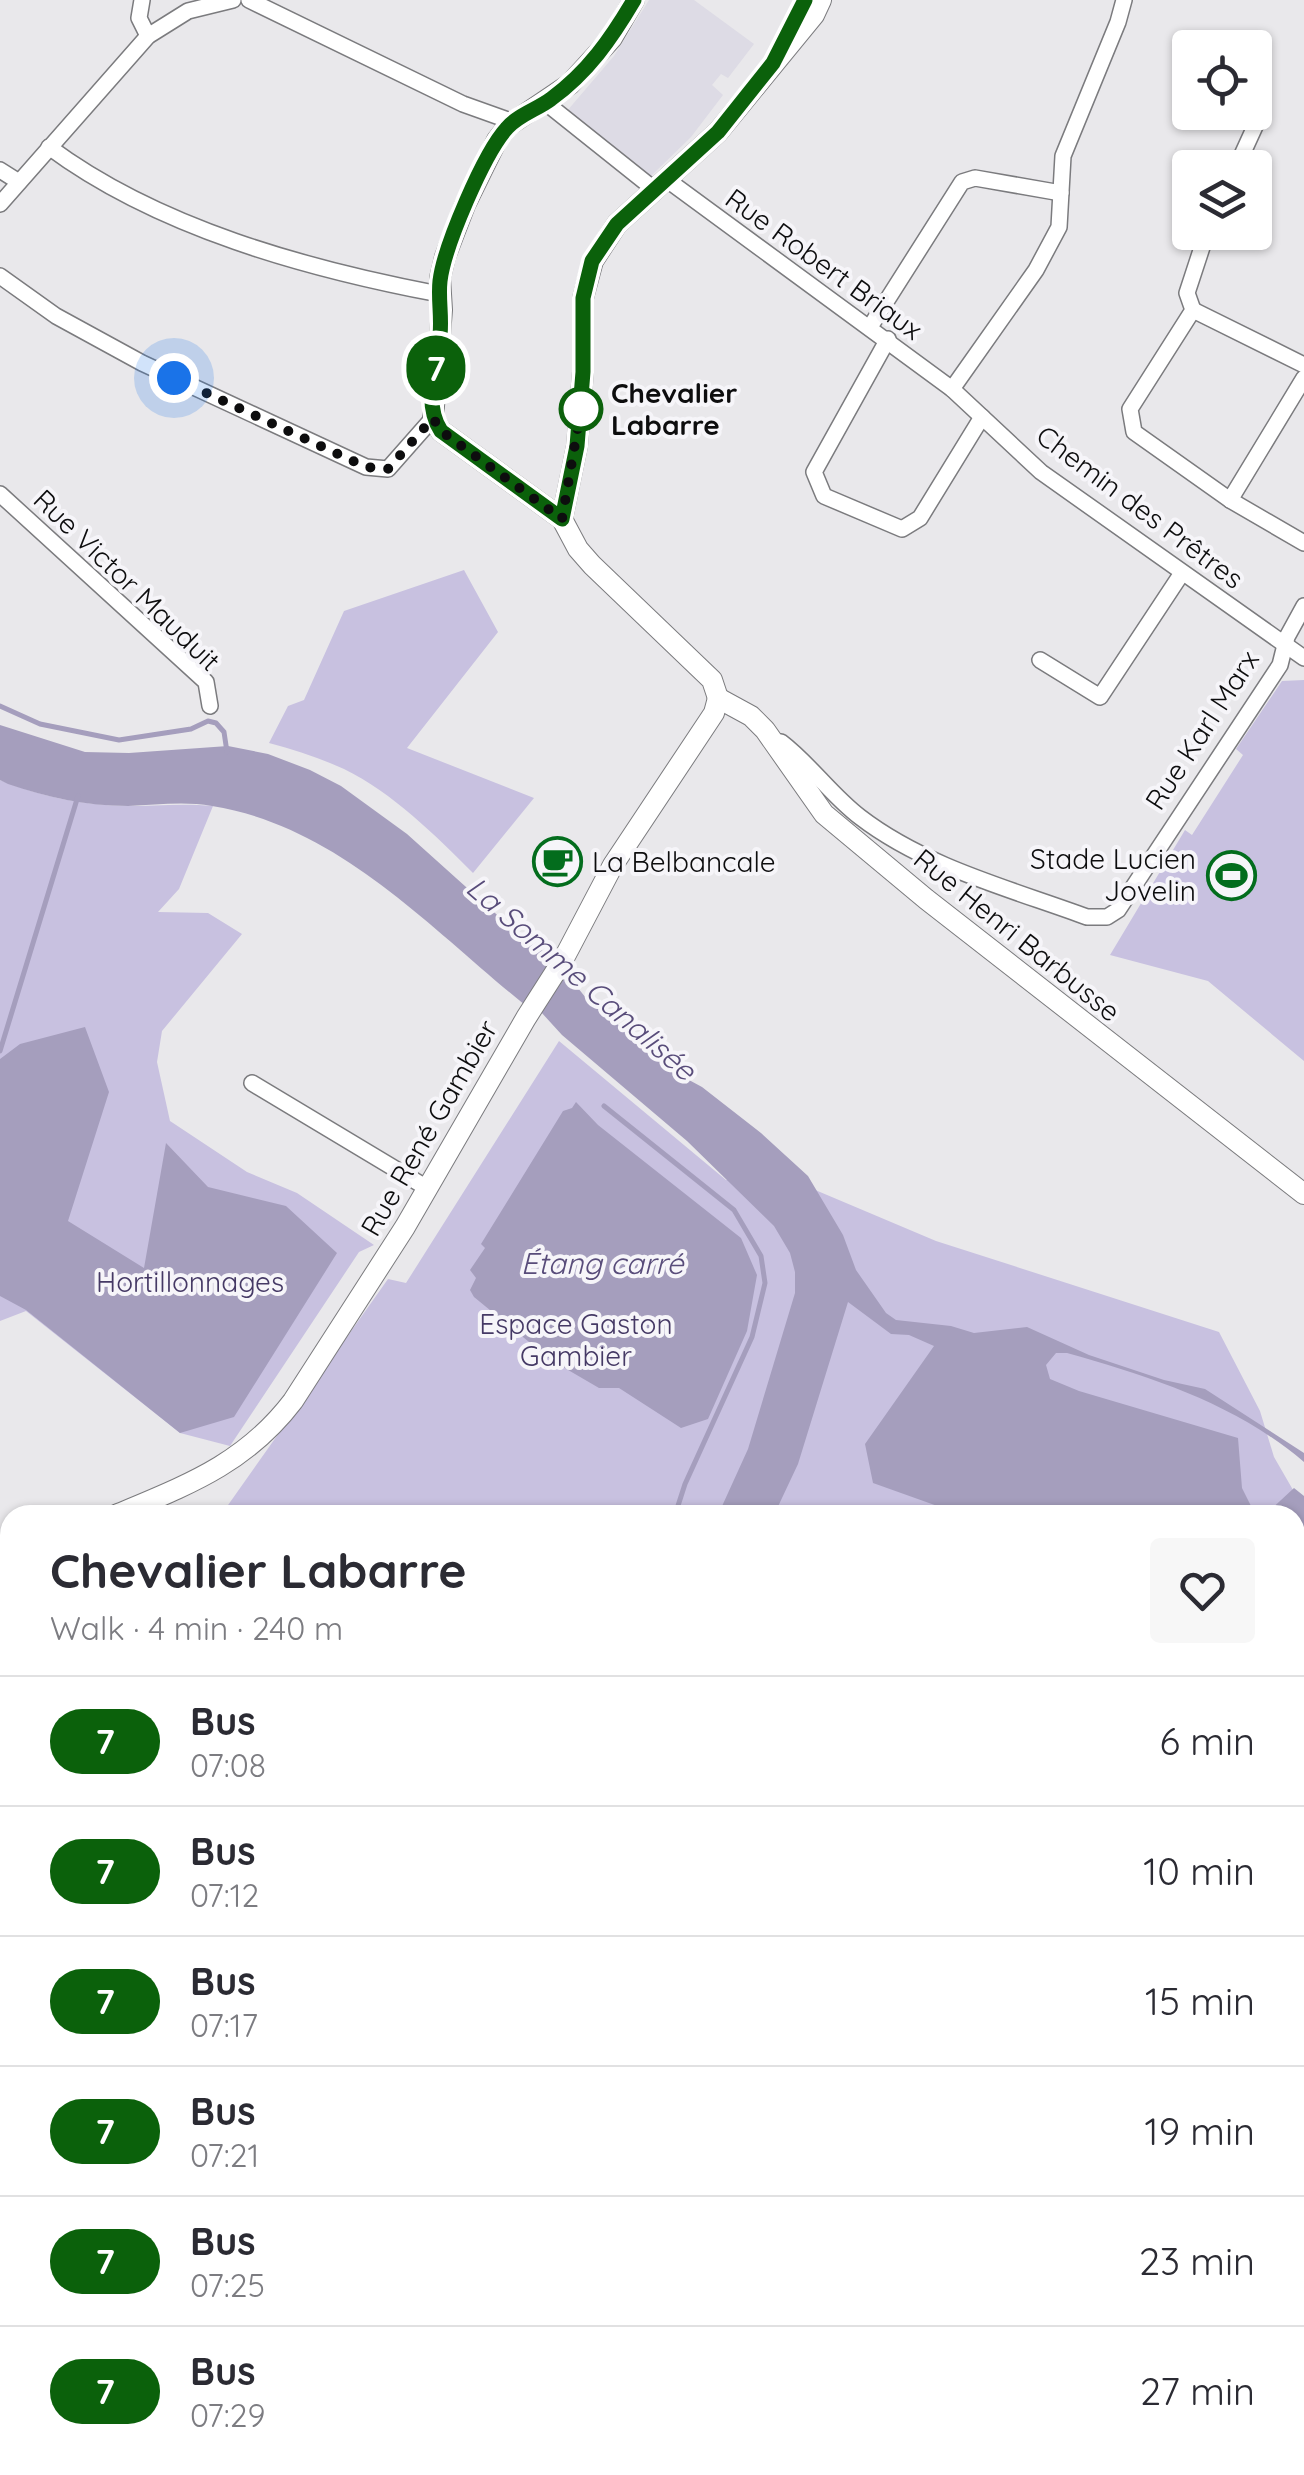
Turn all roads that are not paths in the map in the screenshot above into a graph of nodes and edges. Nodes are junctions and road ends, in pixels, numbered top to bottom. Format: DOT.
graph roads {
  1 [pos="142,0"];
  2 [pos="233,0"];
  3 [pos="249,0"];
  4 [pos="634,0"];
  5 [pos="821,0"];
  6 [pos="1124,0"];
  7 [pos="148,36"];
  8 [pos="546,103"];
  9 [pos="509,124"];
  10 [pos="49,147"];
  11 [pos="0,170"];
  12 [pos="19,182"];
  13 [pos="661,185"];
  14 [pos="1061,193"];
  15 [pos="0,204"];
  16 [pos="1201,250"];
  17 [pos="0,276"];
  18 [pos="439,294"];
  19 [pos="1193,310"];
  20 [pos="870,327"];
  21 [pos="888,339"];
  22 [pos="1304,364"];
  23 [pos="1304,378"];
  24 [pos="952,389"];
  25 [pos="982,417"];
  26 [pos="433,418"];
  27 [pos="0,494"];
  28 [pos="1230,500"];
  29 [pos="562,519"];
  30 [pos="1304,543"];
  31 [pos="1182,572"];
  32 [pos="1304,606"];
  33 [pos="1286,645"];
  34 [pos="1304,658"];
  35 [pos="1040,660"];
  36 [pos="718,698"];
  37 [pos="210,706"];
  38 [pos="772,742"];
  39 [pos="252,1084"];
  40 [pos="428,1188"];
  41 [pos="1304,1194"];
  42 [pos="138,1505"];
  1 -- 7 [label="street"];
  2 -- 7 [label="street"];
  3 -- 9 [label="street"];
  4 -- 8 [label="street"];
  5 -- 13 [label="street"];
  6 -- 14 [label="street"];
  7 -- 10 [label="street"];
  8 -- 9 [label="street"];
  8 -- 13 [label="street, Rue Robert Briaux"];
  9 -- 18 [label="street"];
  10 -- 12 [label="street"];
  10 -- 18 [label="street"];
  11 -- 12 [label="street"];
  12 -- 15 [label="street"];
  13 -- 20 [label="street, Rue Robert Briaux"];
  13 -- 29 [label="street"];
  14 -- 20 [label="street"];
  14 -- 24 [label="street"];
  16 -- 19 [label="street"];
  17 -- 26 [label="street"];
  18 -- 26 [label="street"];
  19 -- 22 [label="street"];
  19 -- 28 [label="street"];
  20 -- 21 [label="street, Rue Robert Briaux"];
  21 -- 24 [label="street, Rue Robert Briaux"];
  21 -- 25 [label="street"];
  23 -- 28 [label="street"];
  24 -- 25 [label="street, Chemin des Prêtres"];
  25 -- 31 [label="street, Chemin des Prêtres"];
  26 -- 29 [label="street"];
  27 -- 37 [label="street, Rue Victor Mauduit"];
  28 -- 30 [label="street"];
  29 -- 36 [label="street"];
  31 -- 33 [label="street, Chemin des Prêtres"];
  31 -- 35 [label="street"];
  32 -- 33 [label="street, Rue Karl Marx"];
  33 -- 34 [label="street, Chemin des Prêtres"];
  33 -- 38 [label="street, Rue Karl Marx"];
  36 -- 38 [label="street, Rue Henri Barbusse"];
  36 -- 40 [label="street, Rue René Gambier"];
  38 -- 41 [label="street, Rue Henri Barbusse"];
  39 -- 40 [label="street"];
  40 -- 42 [label="street, Rue René Gambier"];
}
